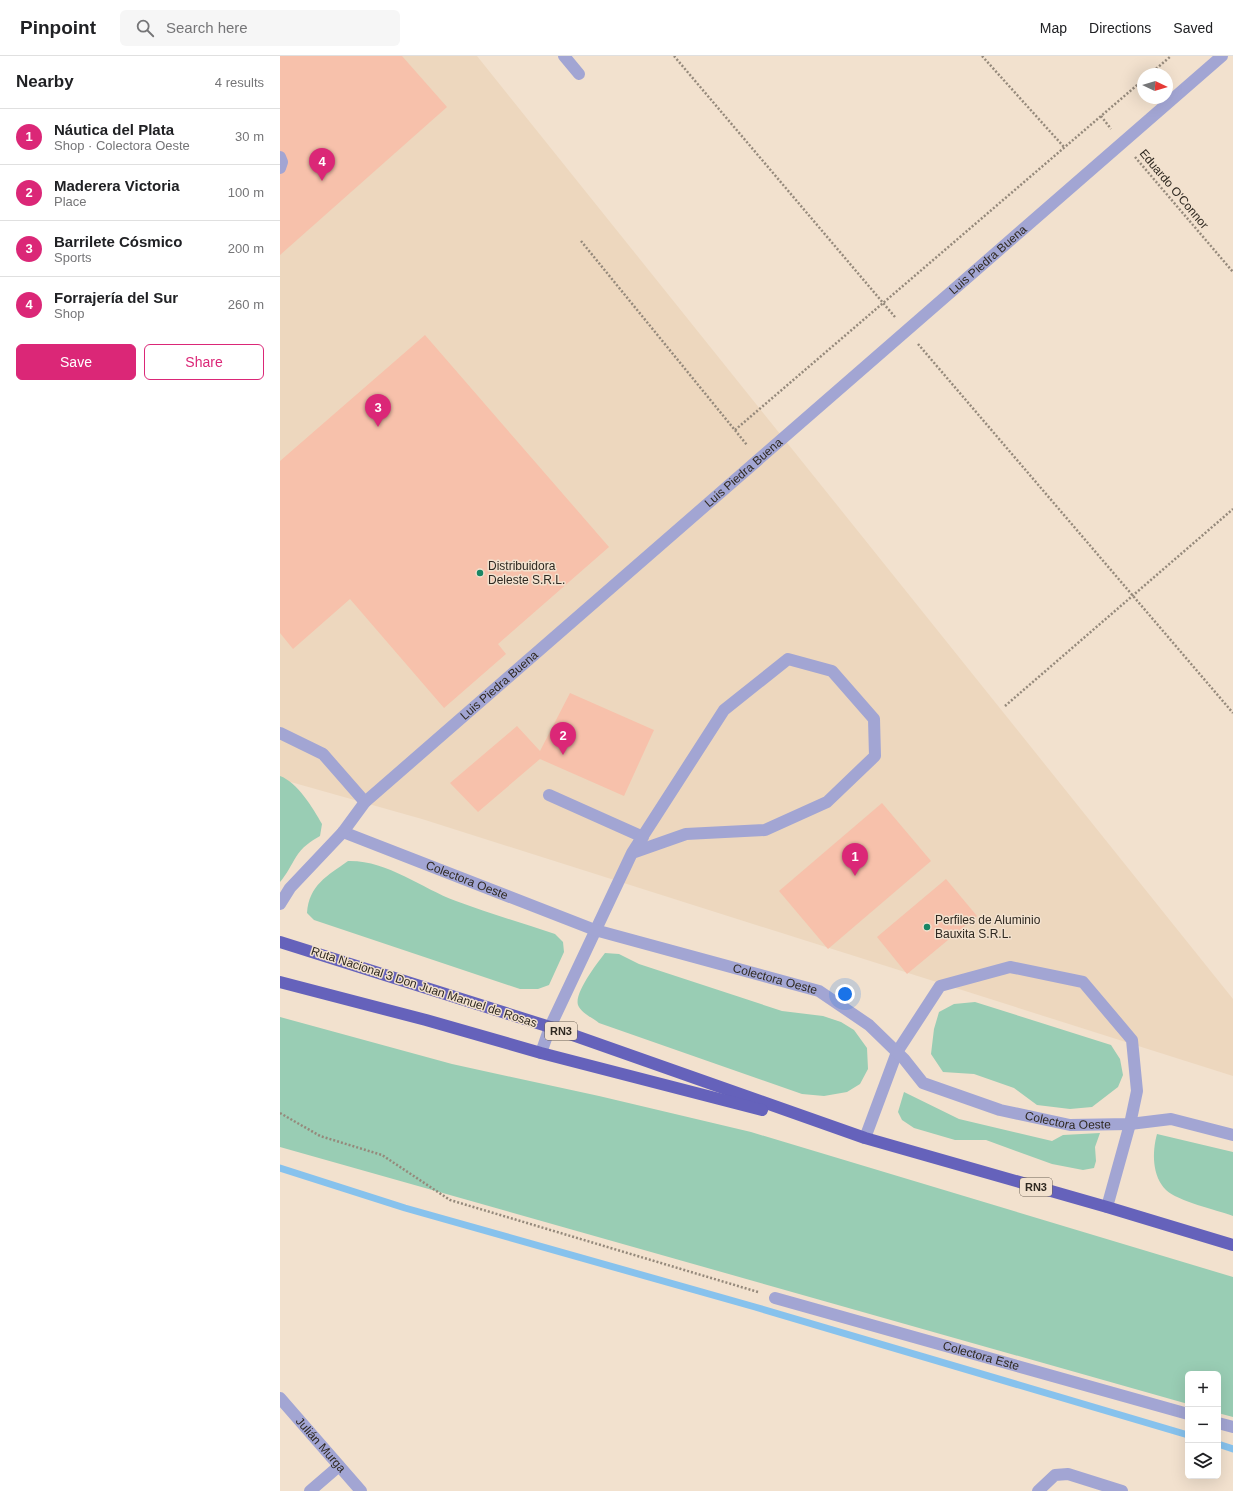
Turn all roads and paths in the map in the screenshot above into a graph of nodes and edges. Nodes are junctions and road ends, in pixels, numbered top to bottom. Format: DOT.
graph roads {
  1 [pos="564,56"];
  2 [pos="674,56"];
  3 [pos="982,56"];
  4 [pos="1171,56"];
  5 [pos="1222,56"];
  6 [pos="1157,68"];
  7 [pos="579,74"];
  8 [pos="1137,85"];
  9 [pos="1101,116"];
  10 [pos="1123,142"];
  11 [pos="1064,148"];
  12 [pos="280,157"];
  13 [pos="280,168"];
  14 [pos="581,241"];
  15 [pos="1233,272"];
  16 [pos="883,303"];
  17 [pos="906,331"];
  18 [pos="735,430"];
  19 [pos="759,459"];
  20 [pos="1233,509"];
  21 [pos="1133,596"];
  22 [pos="1005,706"];
  23 [pos="1233,713"];
  24 [pos="280,733"];
  25 [pos="549,795"];
  26 [pos="365,802"];
  27 [pos="344,832"];
  28 [pos="643,837"];
  29 [pos="632,853"];
  30 [pos="280,904"];
  31 [pos="596,930"];
  32 [pos="280,942"];
  33 [pos="280,982"];
  34 [pos="550,1027"];
  35 [pos="897,1052"];
  36 [pos="541,1053"];
  37 [pos="280,1113"];
  38 [pos="1130,1124"];
  39 [pos="838,1130"];
  40 [pos="1233,1136"];
  41 [pos="866,1138"];
  42 [pos="1107,1207"];
  43 [pos="1233,1245"];
  44 [pos="774,1298"];
  45 [pos="280,1398"];
  46 [pos="1185,1413"];
  47 [pos="1221,1424"];
  48 [pos="1233,1427"];
  49 [pos="339,1466"];
  50 [pos="310,1491"];
  51 [pos="361,1491"];
  52 [pos="1038,1491"];
  53 [pos="1122,1491"];
  1 -- 7 [label="street"];
  2 -- 16 [label="path"];
  3 -- 11 [label="path"];
  4 -- 6 [label="path"];
  5 -- 10 [label="street, Luis Piedra Buena"];
  8 -- 9 [label="path"];
  9 -- 10 [label="path, Eduardo O'Connor"];
  9 -- 11 [label="path"];
  10 -- 15 [label="path, Eduardo O'Connor"];
  10 -- 17 [label="street, Luis Piedra Buena"];
  11 -- 16 [label="path"];
  12 -- 13 [label="street"];
  14 -- 18 [label="path"];
  16 -- 17 [label="path"];
  16 -- 18 [label="path"];
  17 -- 19 [label="street, Luis Piedra Buena"];
  17 -- 21 [label="path"];
  18 -- 19 [label="path"];
  19 -- 26 [label="street, Luis Piedra Buena"];
  20 -- 21 [label="path"];
  21 -- 22 [label="path"];
  21 -- 23 [label="path"];
  24 -- 26 [label="street"];
  25 -- 28 [label="street"];
  26 -- 27 [label="street, Luis Piedra Buena"];
  27 -- 30 [label="street, Luis Piedra Buena"];
  27 -- 31 [label="street, Colectora Oeste"];
  28 -- 29 [label="street"];
  28 -- 29 [label="street"];
  29 -- 31 [label="street"];
  31 -- 34 [label="street"];
  31 -- 35 [label="street, Colectora Oeste"];
  32 -- 34 [label="highway, Ruta Nacional 3 Don Juan Manuel de Rosas / RN3"];
  33 -- 36 [label="highway, Ruta Nacional 3 Don Juan Manuel de Rosas / RN3"];
  34 -- 36 [label="street"];
  34 -- 39 [label="highway, Ruta Nacional 3 Don Juan Manuel de Rosas / RN3"];
  35 -- 38 [label="street, Colectora Oeste"];
  35 -- 38 [label="street"];
  35 -- 41 [label="street"];
  36 -- 39 [label="highway, Ruta Nacional 3 Don Juan Manuel de Rosas / RN3"];
  37 -- 44 [label="path"];
  38 -- 40 [label="street, Colectora Oeste"];
  38 -- 42 [label="street"];
  39 -- 41 [label="highway, Ruta Nacional 3 Don Juan Manuel de Rosas / RN3"];
  41 -- 42 [label="highway, Ruta Nacional 3 Don Juan Manuel de Rosas / RN3"];
  42 -- 43 [label="highway, Ruta Nacional 3 Don Juan Manuel de Rosas / RN3"];
  44 -- 46 [label="street, Colectora Este"];
  45 -- 49 [label="street, Julián Murga"];
  47 -- 48 [label="street"];
  49 -- 50 [label="street"];
  49 -- 51 [label="street, Julián Murga"];
  52 -- 53 [label="street"];
}
